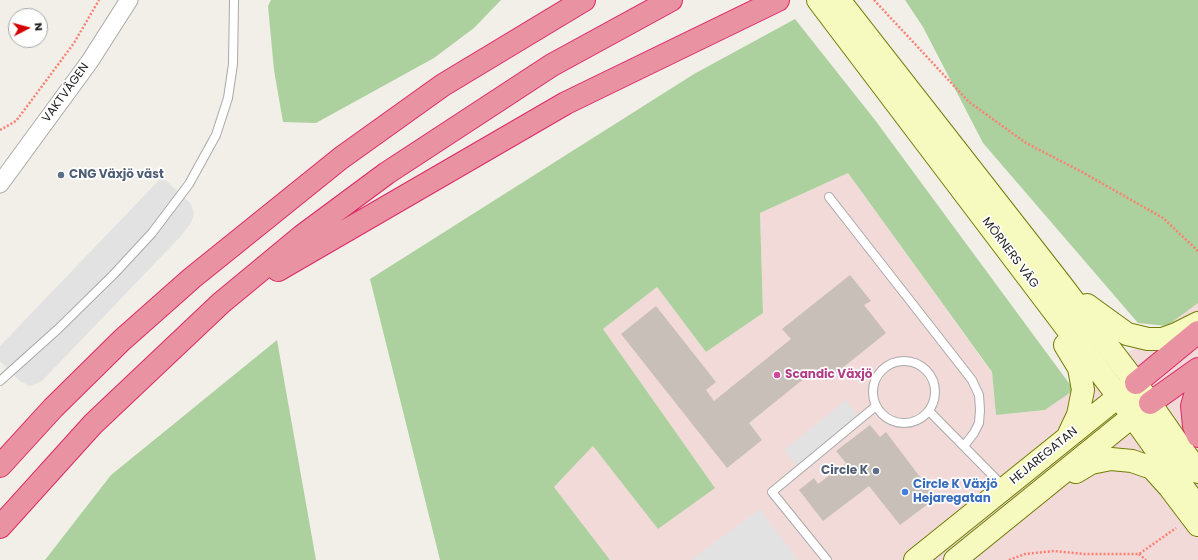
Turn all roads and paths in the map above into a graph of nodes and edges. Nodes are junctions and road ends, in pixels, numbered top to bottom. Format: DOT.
graph roads {
  1 [pos="99,0"];
  2 [pos="129,0"];
  3 [pos="234,0"];
  4 [pos="584,0"];
  5 [pos="671,0"];
  6 [pos="778,0"];
  7 [pos="874,0"];
  8 [pos="827,2"];
  9 [pos="0,130"];
  10 [pos="0,184"];
  11 [pos="829,196"];
  12 [pos="1198,251"];
  13 [pos="1060,283"];
  14 [pos="1041,294"];
  15 [pos="221,303"];
  16 [pos="1198,323"];
  17 [pos="1198,332"];
  18 [pos="1198,369"];
  19 [pos="0,381"];
  20 [pos="1136,383"];
  21 [pos="1198,385"];
  22 [pos="1118,396"];
  23 [pos="1150,403"];
  24 [pos="876,406"];
  25 [pos="929,410"];
  26 [pos="1133,416"];
  27 [pos="1198,436"];
  28 [pos="1067,437"];
  29 [pos="964,446"];
  30 [pos="0,466"];
  31 [pos="1198,472"];
  32 [pos="1005,488"];
  33 [pos="1029,500"];
  34 [pos="1198,508"];
  35 [pos="1189,525"];
  36 [pos="0,527"];
  37 [pos="1139,554"];
  38 [pos="826,560"];
  39 [pos="915,560"];
  40 [pos="955,560"];
  41 [pos="1010,560"];
  42 [pos="1146,560"];
  1 -- 9 [label="path"];
  2 -- 10 [label="street, VAKTVÄGEN"];
  3 -- 19 [label="lane"];
  4 -- 30 [label="highway"];
  5 -- 15 [label="highway"];
  6 -- 15 [label="highway"];
  7 -- 12 [label="path"];
  8 -- 13 [label="main road, MÖRNERS VÄG"];
  8 -- 14 [label="main road, MÖRNERS VÄG"];
  11 -- 29 [label="lane"];
  13 -- 16 [label="main road"];
  13 -- 20 [label="main road, MÖRNERS VÄG"];
  14 -- 22 [label="main road, MÖRNERS VÄG"];
  14 -- 28 [label="main road"];
  15 -- 36 [label="highway"];
  17 -- 20 [label="highway"];
  18 -- 23 [label="highway"];
  20 -- 22 [label="main road, HEJAREGATAN"];
  20 -- 23 [label="main road, MÖRNERS VÄG"];
  21 -- 27 [label="highway"];
  22 -- 26 [label="main road, MÖRNERS VÄG"];
  22 -- 28 [label="main road, HEJAREGATAN"];
  23 -- 26 [label="main road, HEJAREGATAN"];
  23 -- 31 [label="main road, MÖRNERS VÄG"];
  24 -- 25 [label="lane"];
  24 -- 25 [label="lane"];
  24 -- 38 [label="lane"];
  25 -- 29 [label="lane"];
  26 -- 33 [label="main road, HEJAREGATAN"];
  26 -- 34 [label="main road, MÖRNERS VÄG"];
  28 -- 32 [label="main road, HEJAREGATAN"];
  29 -- 32 [label="lane"];
  32 -- 39 [label="main road, HEJAREGATAN"];
  33 -- 35 [label="main road"];
  33 -- 40 [label="main road, HEJAREGATAN"];
  35 -- 37 [label="path"];
  37 -- 41 [label="path"];
  37 -- 42 [label="path"];
}
